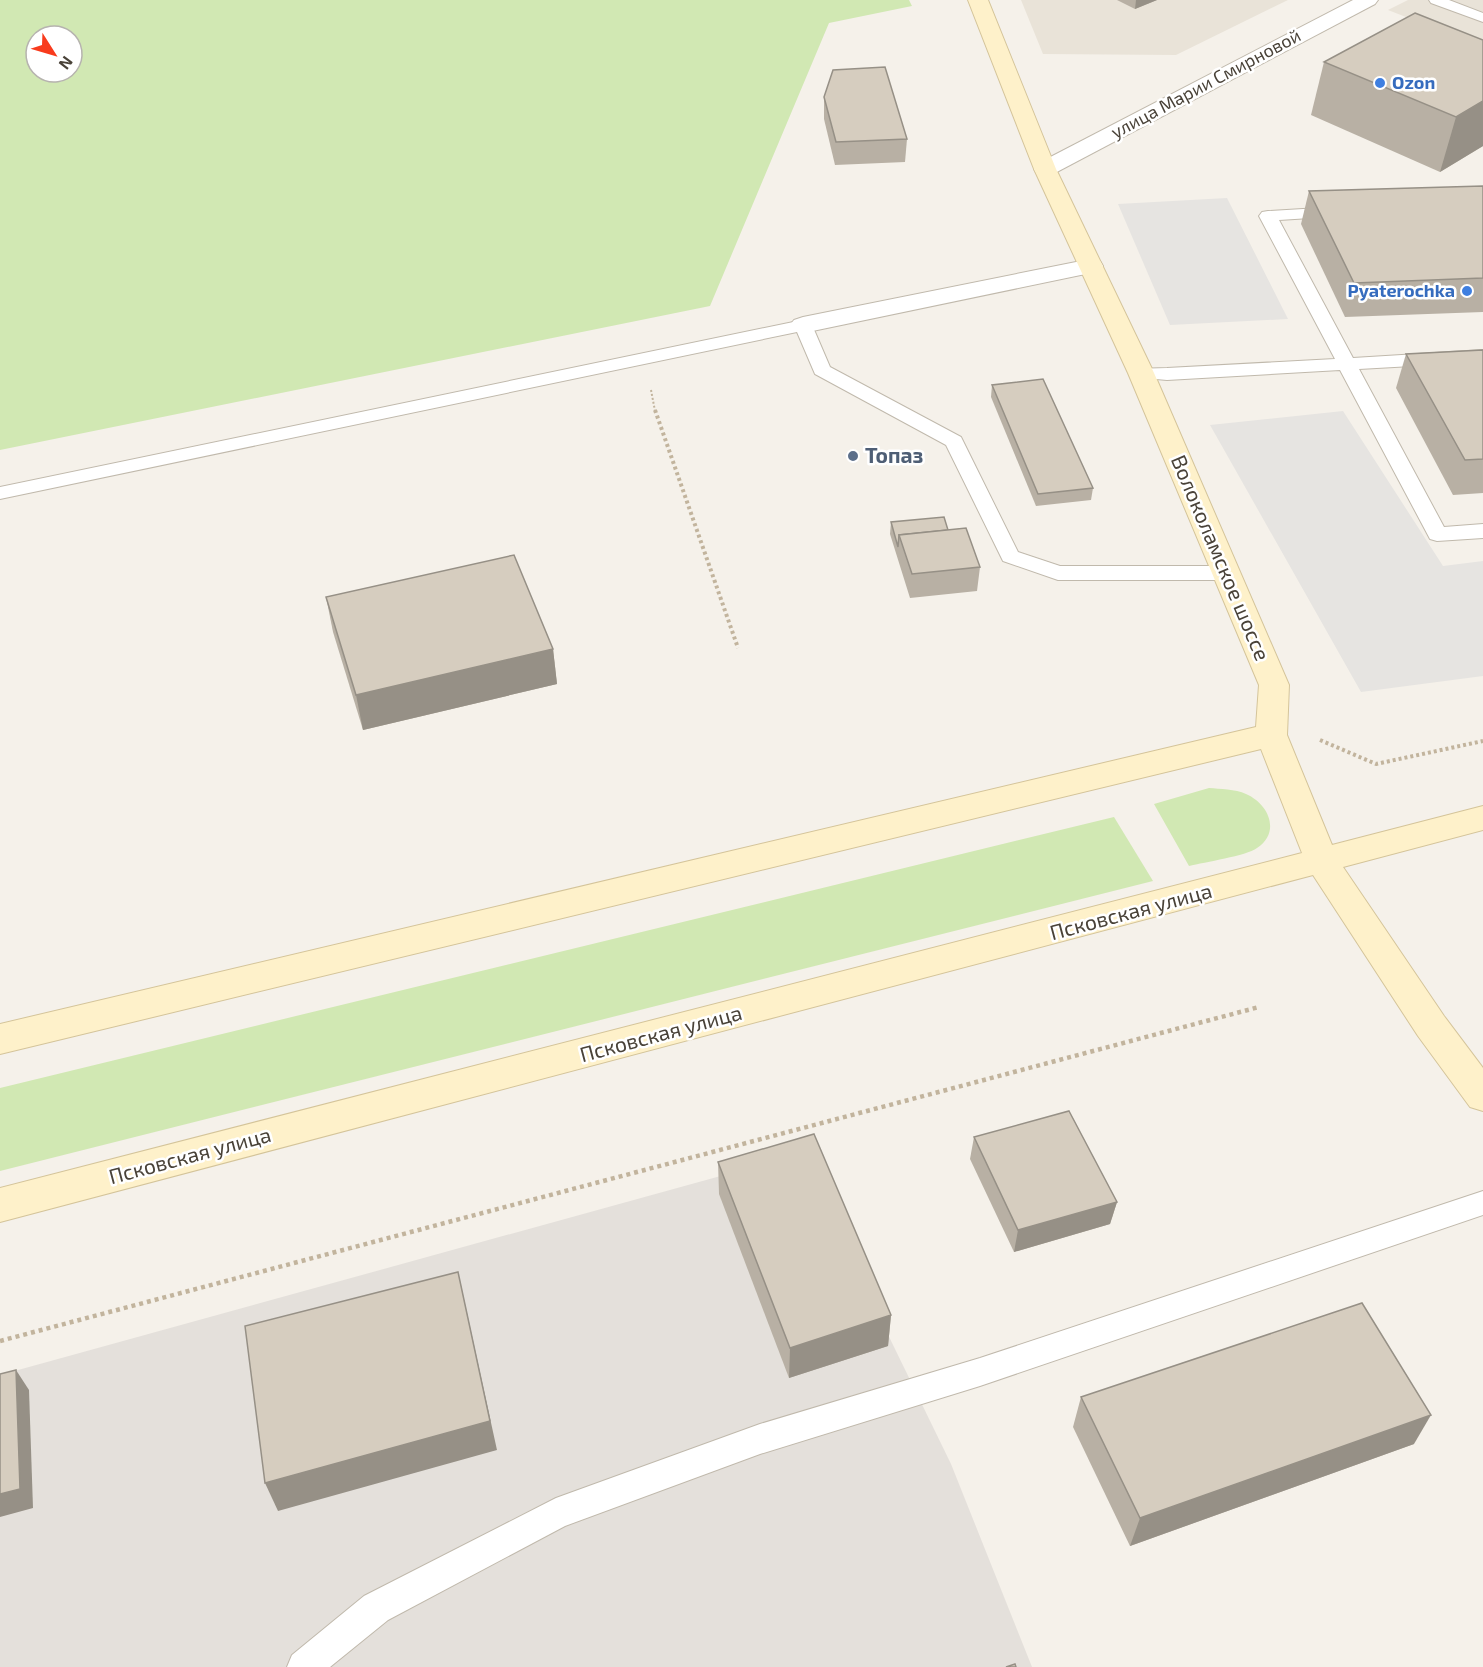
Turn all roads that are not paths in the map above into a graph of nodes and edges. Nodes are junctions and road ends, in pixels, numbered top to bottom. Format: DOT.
graph roads {
  1 [pos="978,0"];
  2 [pos="1368,0"];
  3 [pos="1436,0"];
  4 [pos="1483,18"];
  5 [pos="1045,169"];
  6 [pos="1352,211"];
  7 [pos="1091,266"];
  8 [pos="803,325"];
  9 [pos="1483,356"];
  10 [pos="1346,363"];
  11 [pos="1141,373"];
  12 [pos="0,493"];
  13 [pos="1483,531"];
  14 [pos="1227,573"];
  15 [pos="1271,735"];
  16 [pos="1483,819"];
  17 [pos="1322,862"];
  18 [pos="0,1039"];
  19 [pos="1483,1096"];
  20 [pos="1483,1203"];
  21 [pos="0,1205"];
  22 [pos="304,1667"];
  1 -- 5 [label="main road, Волоколамское шоссе"];
  2 -- 5 [label="street, улица Марии Смирновой"];
  3 -- 4 [label="lane"];
  5 -- 7 [label="main road, Волоколамское шоссе"];
  6 -- 10 [label="lane"];
  7 -- 8 [label="street"];
  7 -- 11 [label="main road, Волоколамское шоссе"];
  8 -- 12 [label="lane"];
  8 -- 14 [label="lane"];
  9 -- 10 [label="lane"];
  10 -- 11 [label="lane"];
  10 -- 13 [label="lane"];
  11 -- 14 [label="main road, Волоколамское шоссе"];
  14 -- 15 [label="main road, Волоколамское шоссе"];
  15 -- 17 [label="main road, Волоколамское шоссе"];
  15 -- 18 [label="main road"];
  16 -- 17 [label="main road, Псковская улица"];
  17 -- 19 [label="main road, Волоколамское шоссе"];
  17 -- 21 [label="main road, Псковская улица"];
  20 -- 22 [label="lane"];
}
